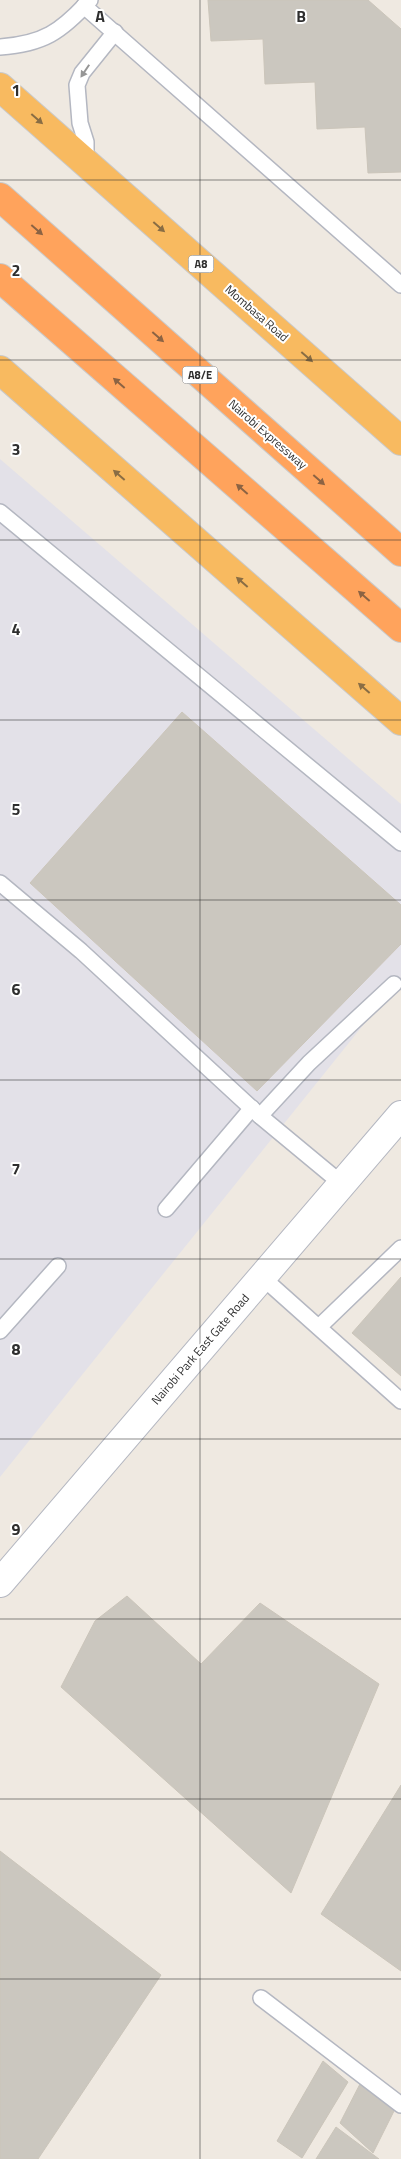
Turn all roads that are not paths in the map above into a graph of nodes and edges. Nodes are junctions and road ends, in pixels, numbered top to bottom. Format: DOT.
graph roads {
  1 [pos="87,3"];
  2 [pos="115,32"];
  3 [pos="0,47"];
  4 [pos="0,87"];
  5 [pos="86,163"];
  6 [pos="0,197"];
  7 [pos="0,278"];
  8 [pos="401,285"];
  9 [pos="0,370"];
  10 [pos="401,440"];
  11 [pos="0,512"];
  12 [pos="401,552"];
  13 [pos="401,628"];
  14 [pos="401,720"];
  15 [pos="401,843"];
  16 [pos="0,883"];
  17 [pos="399,983"];
  18 [pos="256,1112"];
  19 [pos="401,1115"];
  20 [pos="342,1184"];
  21 [pos="166,1209"];
  22 [pos="401,1248"];
  23 [pos="58,1266"];
  24 [pos="262,1277"];
  25 [pos="319,1327"];
  26 [pos="0,1331"];
  27 [pos="401,1401"];
  28 [pos="0,1583"];
  29 [pos="261,1998"];
  30 [pos="401,2105"];
  1 -- 2 [label="lane"];
  1 -- 3 [label="lane"];
  2 -- 5 [label="lane, one-way"];
  2 -- 8 [label="lane"];
  4 -- 5 [label="highway, Mombasa Road / A8, one-way"];
  5 -- 10 [label="highway, Mombasa Road / A8, one-way"];
  6 -- 12 [label="highway, Nairobi Expressway / A8/E, one-way"];
  13 -- 7 [label="highway, one-way"];
  14 -- 9 [label="highway, one-way"];
  11 -- 15 [label="lane"];
  16 -- 18 [label="lane"];
  17 -- 18 [label="lane"];
  18 -- 20 [label="lane"];
  18 -- 21 [label="lane"];
  19 -- 20 [label="street, Nairobi Park East Gate Road"];
  20 -- 24 [label="street, Nairobi Park East Gate Road"];
  22 -- 25 [label="lane"];
  23 -- 26 [label="lane"];
  24 -- 25 [label="lane"];
  24 -- 28 [label="street, Nairobi Park East Gate Road"];
  25 -- 27 [label="lane"];
  29 -- 30 [label="lane"];
}
